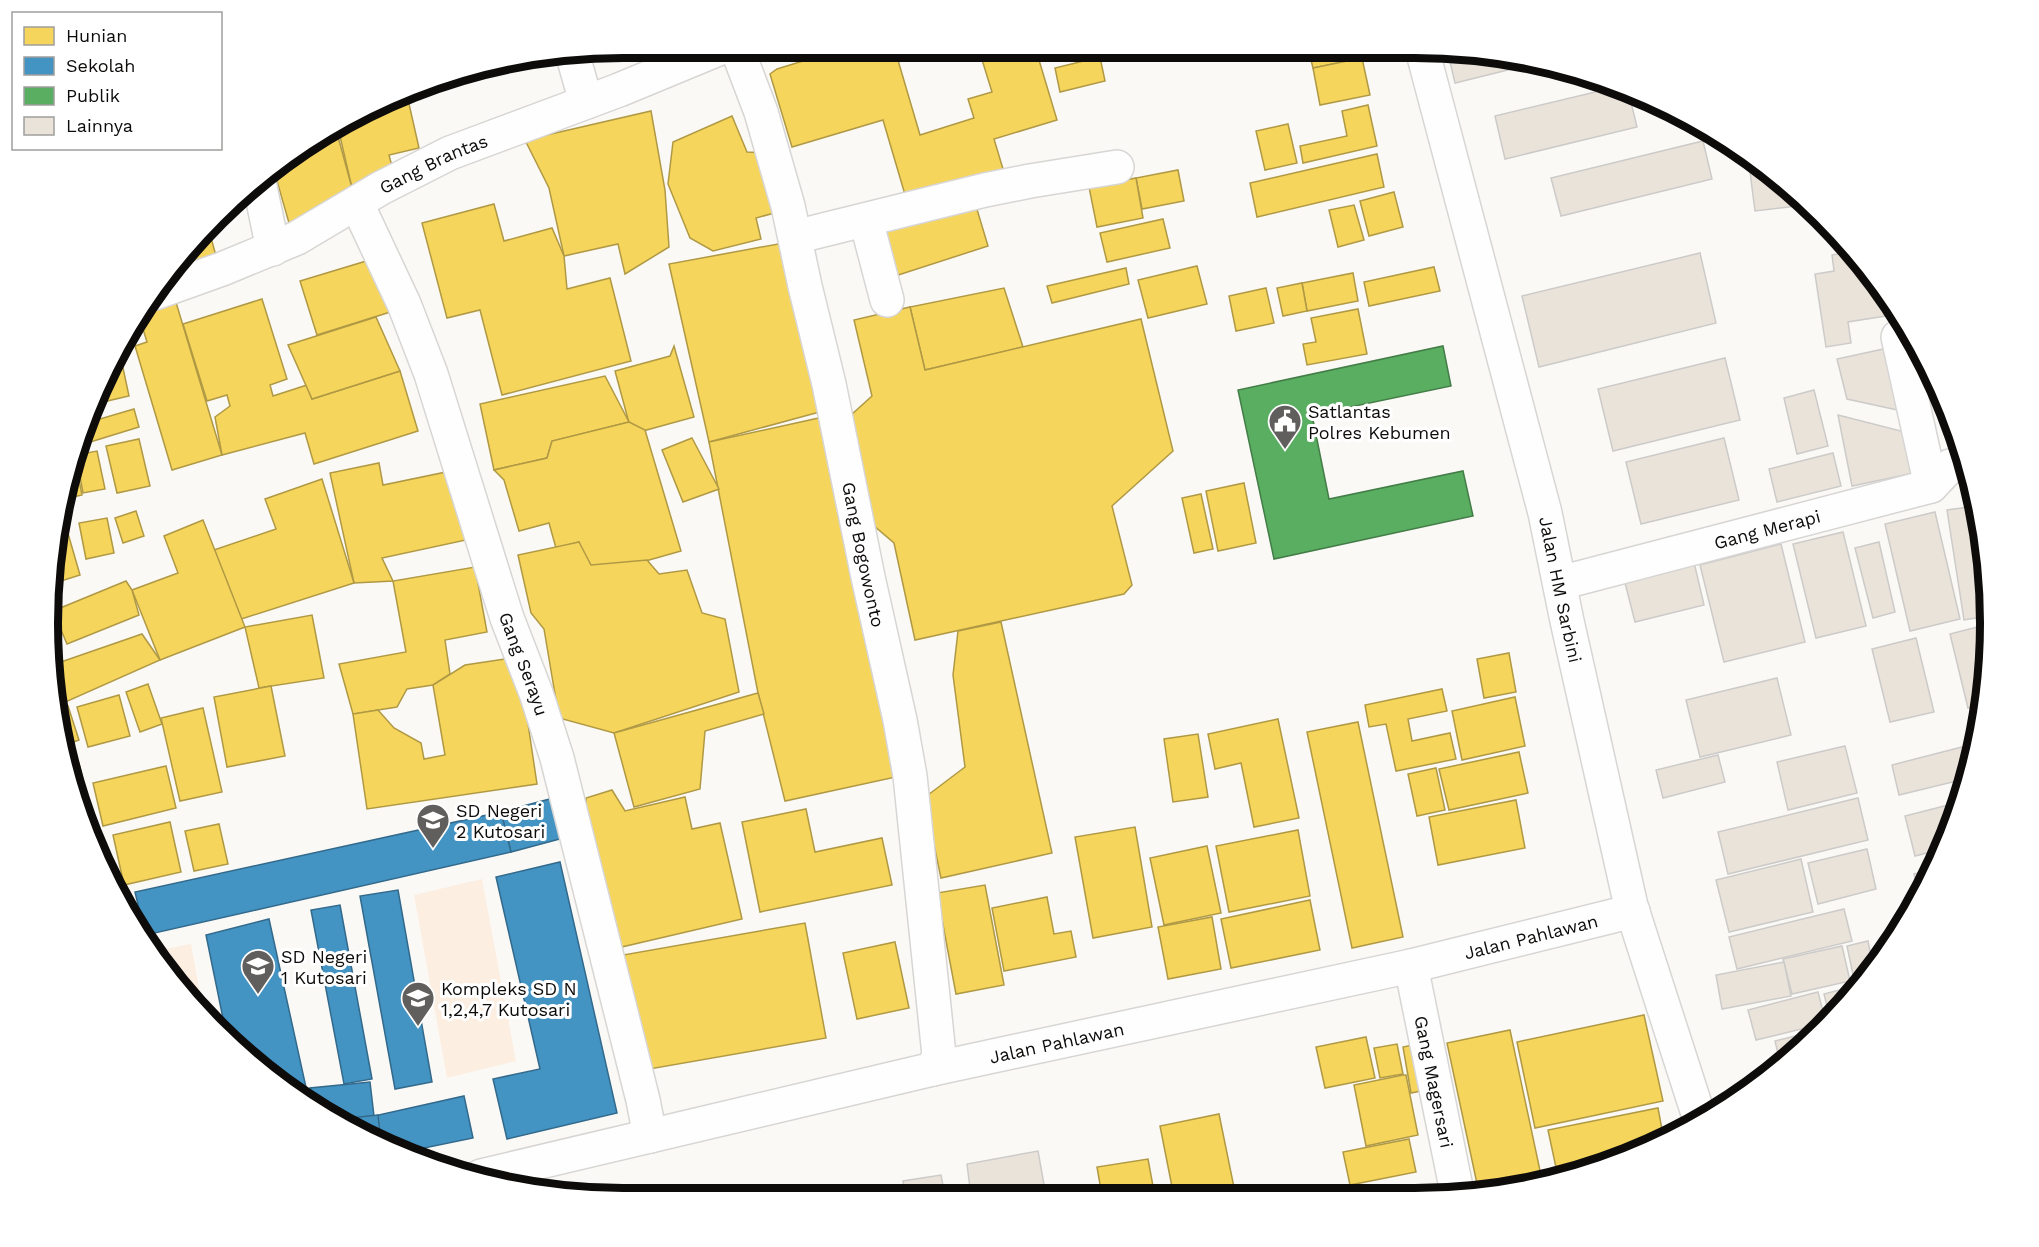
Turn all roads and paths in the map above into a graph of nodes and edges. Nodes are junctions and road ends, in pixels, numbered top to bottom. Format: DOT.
graph roads {
  1 [pos="696,58"];
  2 [pos="740,58"];
  3 [pos="1425,59"];
  4 [pos="574,61"];
  5 [pos="586,102"];
  6 [pos="1117,167"];
  7 [pos="261,191"];
  8 [pos="357,204"];
  9 [pos="866,220"];
  10 [pos="795,237"];
  11 [pos="273,249"];
  12 [pos="170,288"];
  13 [pos="887,300"];
  14 [pos="1898,337"];
  15 [pos="1958,465"];
  16 [pos="1931,486"];
  17 [pos="1560,584"];
  18 [pos="1633,911"];
  19 [pos="1411,966"];
  20 [pos="933,1069"];
  21 [pos="1698,1113"];
  22 [pos="650,1136"];
  23 [pos="494,1173"];
  24 [pos="1456,1187"];
  1 -- 5 [label="street, Gang Brantas"];
  2 -- 10 [label="street, Gang Bogowonto"];
  3 -- 17 [label="street, Jalan HM Sarbini"];
  4 -- 5 [label="street"];
  5 -- 8 [label="street, Gang Brantas"];
  6 -- 9 [label="street"];
  7 -- 11 [label="street"];
  8 -- 11 [label="street, Gang Brantas"];
  8 -- 22 [label="street, Gang Serayu"];
  9 -- 10 [label="street"];
  9 -- 13 [label="street"];
  10 -- 20 [label="street, Gang Bogowonto"];
  11 -- 12 [label="street, Gang Brantas"];
  14 -- 16 [label="street"];
  15 -- 16 [label="street, Gang Merapi"];
  16 -- 17 [label="street, Gang Merapi"];
  17 -- 18 [label="street, Jalan HM Sarbini"];
  18 -- 19 [label="street, Jalan Pahlawan"];
  18 -- 21 [label="street, Jalan HM Sarbini"];
  19 -- 20 [label="street, Jalan Pahlawan"];
  19 -- 24 [label="street, Gang Magersari"];
  20 -- 22 [label="street, Jalan Pahlawan"];
  22 -- 23 [label="street, Jalan Pahlawan"];
}
